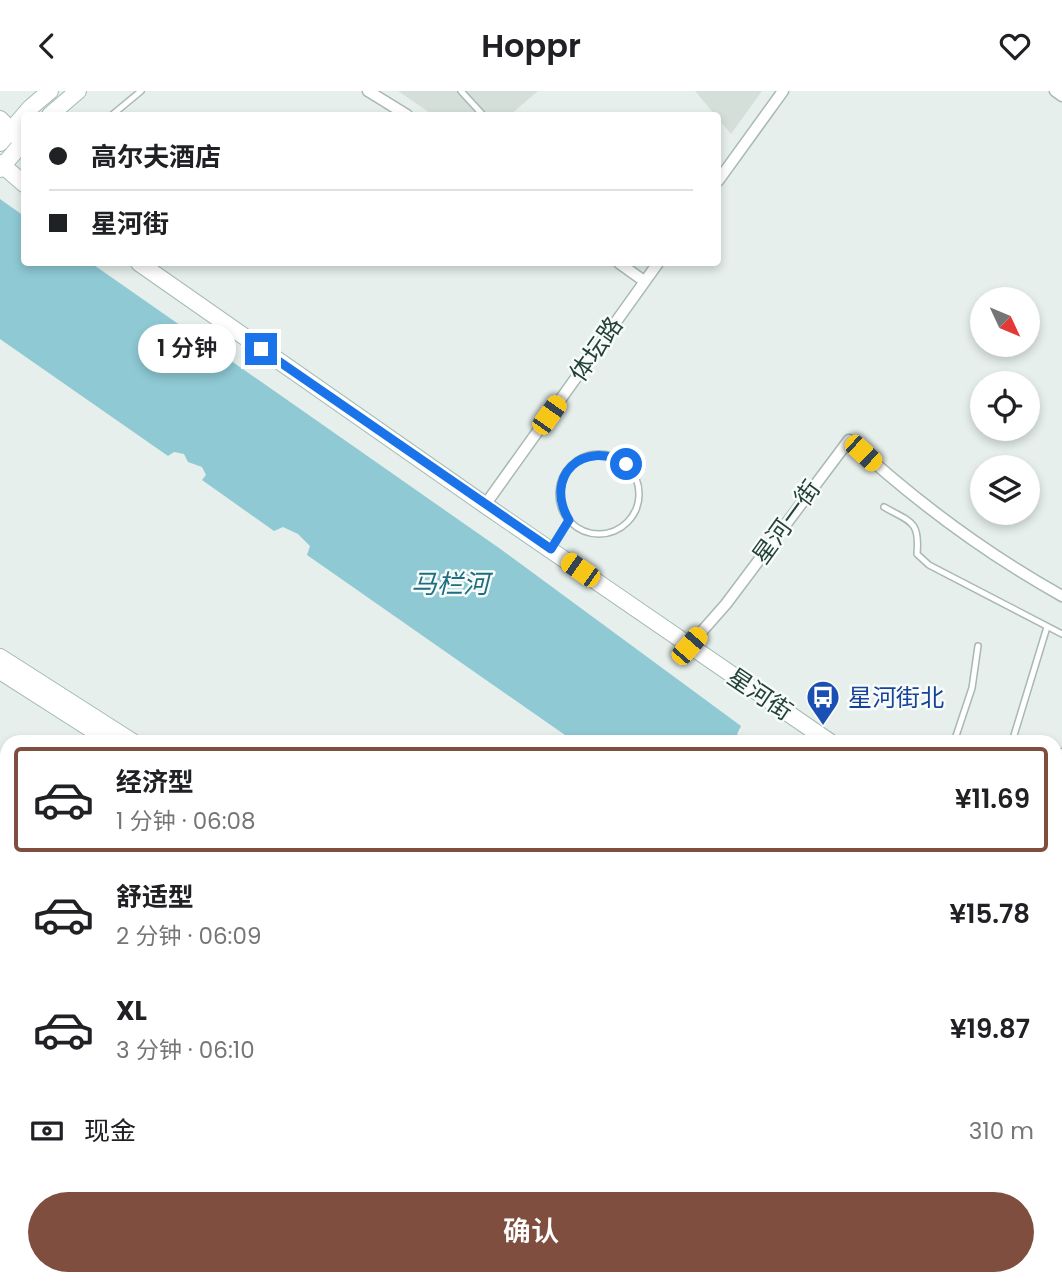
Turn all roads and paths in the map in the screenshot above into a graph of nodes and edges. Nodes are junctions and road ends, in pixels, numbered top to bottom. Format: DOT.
graph roads {
  1 [pos="50,91"];
  2 [pos="78,91"];
  3 [pos="83,91"];
  4 [pos="141,91"];
  5 [pos="368,91"];
  6 [pos="461,91"];
  7 [pos="783,91"];
  8 [pos="1055,91"];
  9 [pos="1062,96"];
  10 [pos="26,112"];
  11 [pos="54,112"];
  12 [pos="71,112"];
  13 [pos="116,112"];
  14 [pos="402,112"];
  15 [pos="480,112"];
  16 [pos="21,117"];
  17 [pos="3,134"];
  18 [pos="21,142"];
  19 [pos="21,146"];
  20 [pos="1,166"];
  21 [pos="721,177"];
  22 [pos="21,182"];
  23 [pos="143,266"];
  24 [pos="623,266"];
  25 [pos="656,266"];
  26 [pos="645,281"];
  27 [pos="485,505"];
  28 [pos="884,507"];
  29 [pos="569,520"];
  30 [pos="551,549"];
  31 [pos="1062,596"];
  32 [pos="1047,627"];
  33 [pos="1062,635"];
  34 [pos="689,646"];
  35 [pos="978,646"];
  36 [pos="0,657"];
  37 [pos="0,671"];
  38 [pos="100,735"];
  39 [pos="121,735"];
  40 [pos="820,735"];
  41 [pos="956,735"];
  42 [pos="1014,735"];
  1 -- 10 [label="main road"];
  2 -- 11 [label="main road"];
  3 -- 12 [label="main road"];
  4 -- 13 [label="lane"];
  5 -- 14 [label="street"];
  6 -- 15 [label="lane"];
  7 -- 21 [label="street"];
  8 -- 9 [label="street"];
  16 -- 17 [label="main road"];
  17 -- 18 [label="main road"];
  19 -- 20 [label="main road"];
  20 -- 22 [label="main road"];
  23 -- 27 [label="main road, 星河街"];
  24 -- 26 [label="street"];
  25 -- 26 [label="street, 体坛路"];
  26 -- 27 [label="street, 体坛路"];
  27 -- 30 [label="main road, 星河街"];
  28 -- 32 [label="lane"];
  29 -- 29 [label="lane"];
  29 -- 30 [label="lane"];
  30 -- 34 [label="main road, 星河街"];
  31 -- 34 [label="street, 星河一街"];
  32 -- 33 [label="lane"];
  32 -- 42 [label="lane"];
  34 -- 40 [label="main road, 星河街"];
  35 -- 41 [label="lane"];
  36 -- 39 [label="main road"];
  37 -- 38 [label="main road"];
}
